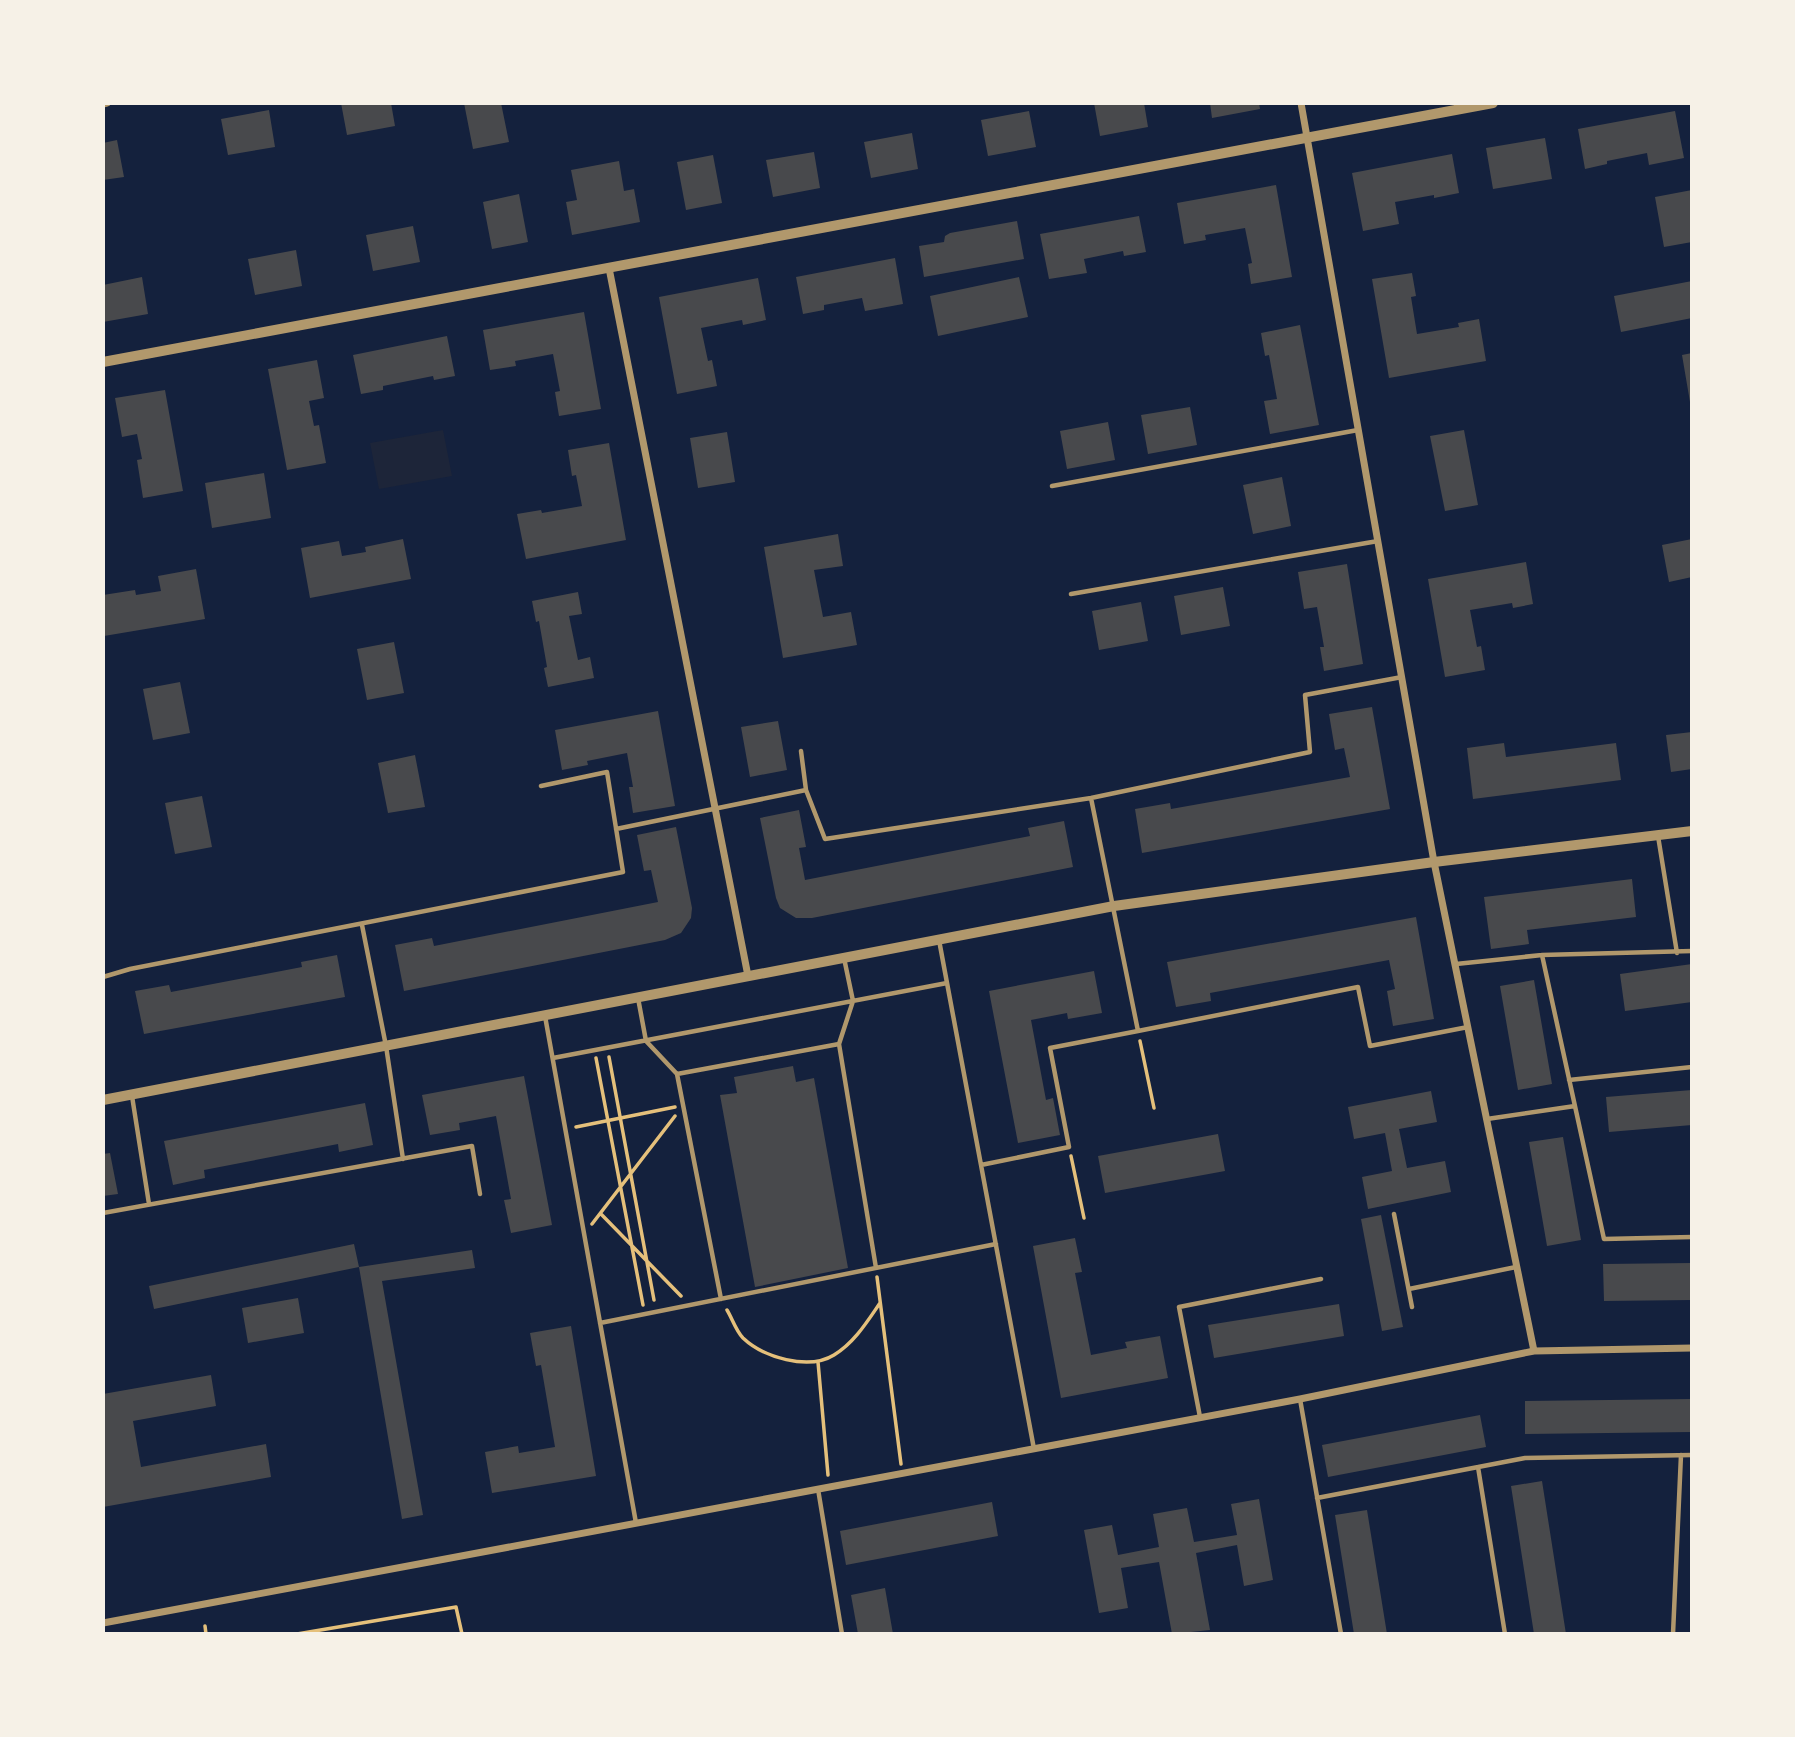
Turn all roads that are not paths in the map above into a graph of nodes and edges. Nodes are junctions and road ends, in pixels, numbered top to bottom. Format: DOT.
graph roads {
  1 [pos="1301,103"];
  2 [pos="1493,103"];
  3 [pos="1308,138"];
  4 [pos="608,268"];
  5 [pos="103,362"];
  6 [pos="1359,430"];
  7 [pos="1052,486"];
  8 [pos="1378,541"];
  9 [pos="1070,594"];
  10 [pos="1402,677"];
  11 [pos="801,751"];
  12 [pos="541,786"];
  13 [pos="806,790"];
  14 [pos="1091,798"];
  15 [pos="715,809"];
  16 [pos="615,829"];
  17 [pos="1692,831"];
  18 [pos="1658,835"];
  19 [pos="1434,862"];
  20 [pos="1114,906"];
  21 [pos="362,925"];
  22 [pos="939,939"];
  23 [pos="1692,951"];
  24 [pos="1677,953"];
  25 [pos="1542,955"];
  26 [pos="844,957"];
  27 [pos="1456,964"];
  28 [pos="748,976"];
  29 [pos="103,977"];
  30 [pos="947,983"];
  31 [pos="637,997"];
  32 [pos="853,1001"];
  33 [pos="545,1015"];
  34 [pos="1469,1027"];
  35 [pos="1138,1031"];
  36 [pos="646,1041"];
  37 [pos="839,1044"];
  38 [pos="386,1046"];
  39 [pos="553,1058"];
  40 [pos="1692,1067"];
  41 [pos="677,1074"];
  42 [pos="1569,1080"];
  43 [pos="132,1095"];
  44 [pos="103,1100"];
  45 [pos="1575,1106"];
  46 [pos="1487,1119"];
  47 [pos="403,1159"];
  48 [pos="981,1165"];
  49 [pos="480,1194"];
  50 [pos="149,1205"];
  51 [pos="103,1213"];
  52 [pos="1394,1214"];
  53 [pos="1692,1237"];
  54 [pos="996,1244"];
  55 [pos="1517,1267"];
  56 [pos="876,1268"];
  57 [pos="1321,1279"];
  58 [pos="1409,1289"];
  59 [pos="721,1299"];
  60 [pos="1412,1307"];
  61 [pos="600,1323"];
  62 [pos="1692,1348"];
  63 [pos="1534,1351"];
  64 [pos="1300,1399"];
  65 [pos="1200,1418"];
  66 [pos="1034,1449"];
  67 [pos="1681,1455"];
  68 [pos="1692,1455"];
  69 [pos="1478,1467"];
  70 [pos="818,1489"];
  71 [pos="1317,1498"];
  72 [pos="636,1523"];
  73 [pos="103,1623"];
  74 [pos="842,1634"];
  75 [pos="1341,1634"];
  76 [pos="1505,1634"];
  77 [pos="1673,1634"];
  1 -- 3 [label="street"];
  2 -- 3 [label="street"];
  3 -- 4 [label="street"];
  3 -- 6 [label="street"];
  4 -- 5 [label="street"];
  4 -- 15 [label="street"];
  6 -- 7 [label="lane"];
  6 -- 8 [label="street"];
  8 -- 9 [label="lane"];
  8 -- 10 [label="street"];
  10 -- 14 [label="lane"];
  10 -- 19 [label="street"];
  11 -- 13 [label="lane"];
  12 -- 16 [label="lane"];
  13 -- 14 [label="lane"];
  13 -- 15 [label="lane"];
  14 -- 20 [label="lane"];
  15 -- 16 [label="lane"];
  15 -- 28 [label="street"];
  16 -- 21 [label="lane"];
  17 -- 18 [label="street"];
  18 -- 19 [label="street"];
  18 -- 24 [label="lane"];
  19 -- 20 [label="street"];
  19 -- 27 [label="street"];
  20 -- 22 [label="street"];
  20 -- 35 [label="lane"];
  21 -- 29 [label="lane"];
  21 -- 38 [label="lane"];
  22 -- 26 [label="street"];
  22 -- 30 [label="lane"];
  23 -- 24 [label="lane"];
  24 -- 25 [label="lane"];
  25 -- 27 [label="lane"];
  25 -- 42 [label="lane"];
  26 -- 28 [label="street"];
  26 -- 32 [label="lane"];
  27 -- 34 [label="street"];
  28 -- 31 [label="street"];
  30 -- 32 [label="lane"];
  30 -- 48 [label="lane"];
  31 -- 33 [label="street"];
  31 -- 36 [label="lane"];
  32 -- 36 [label="lane"];
  32 -- 37 [label="lane"];
  33 -- 38 [label="street"];
  33 -- 39 [label="lane"];
  34 -- 35 [label="lane"];
  34 -- 46 [label="street"];
  35 -- 48 [label="lane"];
  36 -- 39 [label="lane"];
  36 -- 41 [label="lane"];
  37 -- 41 [label="lane"];
  37 -- 56 [label="lane"];
  38 -- 43 [label="street"];
  38 -- 47 [label="lane"];
  39 -- 61 [label="lane"];
  40 -- 42 [label="lane"];
  41 -- 59 [label="lane"];
  42 -- 45 [label="lane"];
  43 -- 44 [label="street"];
  43 -- 50 [label="lane"];
  45 -- 46 [label="lane"];
  45 -- 53 [label="lane"];
  46 -- 55 [label="street"];
  47 -- 49 [label="lane"];
  47 -- 50 [label="lane"];
  48 -- 54 [label="lane"];
  50 -- 51 [label="lane"];
  52 -- 58 [label="lane"];
  54 -- 56 [label="lane"];
  54 -- 66 [label="lane"];
  55 -- 58 [label="lane"];
  55 -- 63 [label="street"];
  56 -- 59 [label="lane"];
  57 -- 65 [label="lane"];
  58 -- 60 [label="lane"];
  59 -- 61 [label="lane"];
  61 -- 72 [label="lane"];
  62 -- 63 [label="street"];
  63 -- 64 [label="street"];
  64 -- 65 [label="street"];
  64 -- 71 [label="lane"];
  65 -- 66 [label="street"];
  66 -- 70 [label="street"];
  67 -- 68 [label="lane"];
  67 -- 69 [label="lane"];
  67 -- 77 [label="lane"];
  69 -- 71 [label="lane"];
  69 -- 76 [label="lane"];
  70 -- 72 [label="street"];
  70 -- 74 [label="lane"];
  71 -- 75 [label="lane"];
  72 -- 73 [label="street"];
}
